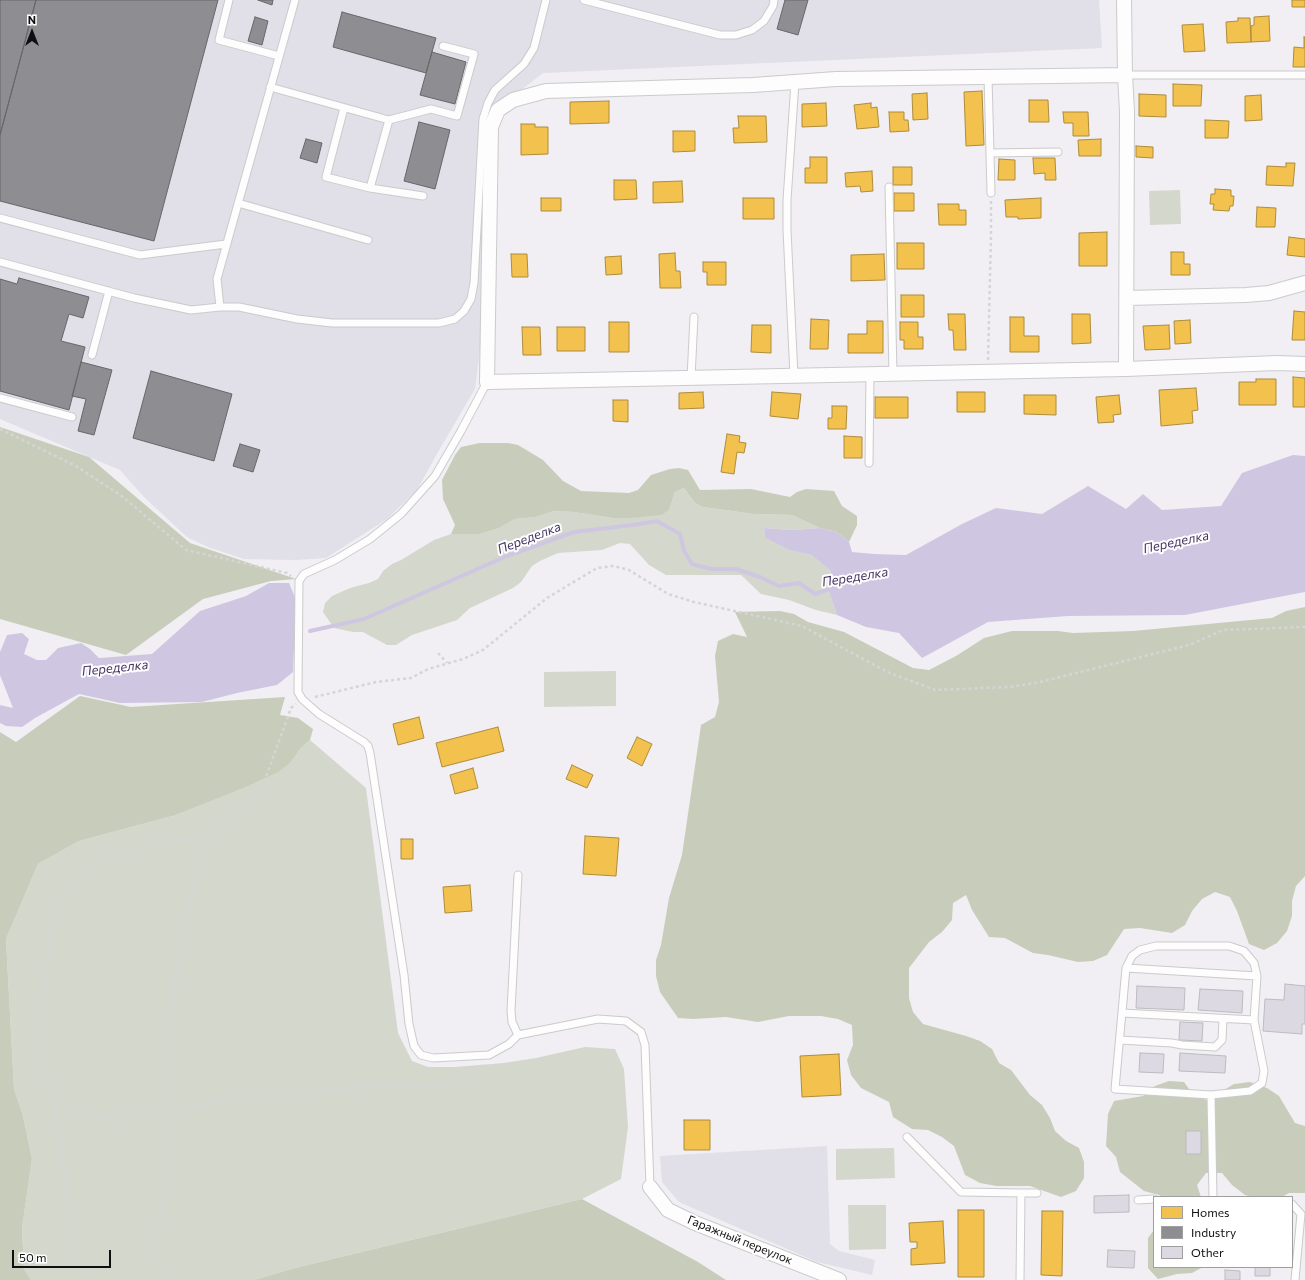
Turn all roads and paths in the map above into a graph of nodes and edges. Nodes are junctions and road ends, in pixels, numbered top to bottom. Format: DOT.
graph roads {
  1 [pos="230,0"];
  2 [pos="295,0"];
  3 [pos="546,0"];
  4 [pos="584,0"];
  5 [pos="774,0"];
  6 [pos="1124,0"];
  7 [pos="443,46"];
  8 [pos="279,56"];
  9 [pos="1125,75"];
  10 [pos="1305,75"];
  11 [pos="988,76"];
  12 [pos="795,82"];
  13 [pos="270,87"];
  14 [pos="344,108"];
  15 [pos="389,120"];
  16 [pos="1058,152"];
  17 [pos="990,153"];
  18 [pos="889,187"];
  19 [pos="370,188"];
  20 [pos="991,193"];
  21 [pos="423,196"];
  22 [pos="238,203"];
  23 [pos="0,218"];
  24 [pos="368,240"];
  25 [pos="226,244"];
  26 [pos="0,262"];
  27 [pos="1305,283"];
  28 [pos="109,291"];
  29 [pos="1127,298"];
  30 [pos="220,307"];
  31 [pos="694,317"];
  32 [pos="92,356"];
  33 [pos="1305,364"];
  34 [pos="1126,368"];
  35 [pos="988,372"];
  36 [pos="870,374"];
  37 [pos="893,374"];
  38 [pos="794,376"];
  39 [pos="691,378"];
  40 [pos="487,382"];
  41 [pos="0,398"];
  42 [pos="72,417"];
  43 [pos="0,428"];
  44 [pos="869,463"];
  45 [pos="299,581"];
  46 [pos="1305,627"];
  47 [pos="438,652"];
  48 [pos="447,663"];
  49 [pos="302,700"];
  50 [pos="211,834"];
  51 [pos="518,875"];
  52 [pos="1126,968"];
  53 [pos="1257,976"];
  54 [pos="1122,1013"];
  55 [pos="1223,1019"];
  56 [pos="1254,1020"];
  57 [pos="518,1035"];
  58 [pos="1120,1040"];
  59 [pos="489,1054"];
  60 [pos="1211,1095"];
  61 [pos="53,1096"];
  62 [pos="168,1114"];
  63 [pos="907,1137"];
  64 [pos="650,1187"];
  65 [pos="1021,1193"];
  66 [pos="1037,1193"];
  67 [pos="1213,1196"];
  68 [pos="1153,1199"];
  69 [pos="1138,1200"];
  70 [pos="1293,1205"];
  71 [pos="92,1280"];
  72 [pos="161,1280"];
  73 [pos="839,1280"];
  74 [pos="1020,1280"];
  75 [pos="1295,1280"];
  1 -- 8 [label="lane"];
  2 -- 8 [label="lane"];
  3 -- 30 [label="lane"];
  4 -- 5 [label="lane"];
  6 -- 9 [label="street"];
  7 -- 15 [label="lane"];
  8 -- 13 [label="lane"];
  9 -- 10 [label="lane"];
  9 -- 11 [label="street"];
  9 -- 29 [label="street"];
  11 -- 12 [label="street"];
  11 -- 17 [label="lane"];
  12 -- 38 [label="lane"];
  12 -- 40 [label="street"];
  13 -- 14 [label="lane"];
  13 -- 22 [label="lane"];
  14 -- 15 [label="lane"];
  14 -- 19 [label="lane"];
  15 -- 19 [label="lane"];
  16 -- 17 [label="lane"];
  17 -- 20 [label="lane"];
  18 -- 37 [label="lane"];
  19 -- 21 [label="lane"];
  20 -- 35 [label="path"];
  22 -- 24 [label="lane"];
  22 -- 25 [label="lane"];
  23 -- 25 [label="lane"];
  25 -- 30 [label="lane"];
  26 -- 28 [label="lane"];
  27 -- 29 [label="street"];
  28 -- 30 [label="lane"];
  28 -- 32 [label="lane"];
  29 -- 34 [label="street"];
  31 -- 39 [label="lane"];
  33 -- 34 [label="street"];
  34 -- 35 [label="street"];
  35 -- 37 [label="street"];
  36 -- 37 [label="street"];
  36 -- 38 [label="street"];
  36 -- 44 [label="lane"];
  38 -- 39 [label="street"];
  39 -- 40 [label="street"];
  40 -- 45 [label="lane"];
  41 -- 42 [label="lane"];
  43 -- 45 [label="path"];
  45 -- 49 [label="lane"];
  46 -- 48 [label="path"];
  47 -- 48 [label="path"];
  48 -- 49 [label="path"];
  49 -- 50 [label="path"];
  49 -- 59 [label="lane"];
  50 -- 61 [label="path"];
  50 -- 62 [label="path"];
  51 -- 57 [label="lane"];
  52 -- 53 [label="lane"];
  52 -- 53 [label="lane"];
  52 -- 54 [label="lane"];
  53 -- 56 [label="lane"];
  54 -- 55 [label="lane"];
  54 -- 58 [label="lane"];
  55 -- 56 [label="lane"];
  55 -- 58 [label="lane"];
  56 -- 60 [label="lane"];
  57 -- 59 [label="lane"];
  57 -- 64 [label="lane"];
  58 -- 60 [label="lane"];
  59 -- 62 [label="path"];
  60 -- 67 [label="lane"];
  61 -- 62 [label="path"];
  61 -- 71 [label="path"];
  62 -- 72 [label="path"];
  63 -- 65 [label="lane"];
  64 -- 73 [label="street, Гаражный переулок"];
  65 -- 66 [label="lane"];
  65 -- 74 [label="lane"];
  68 -- 69 [label="lane"];
  70 -- 75 [label="lane"];
}
